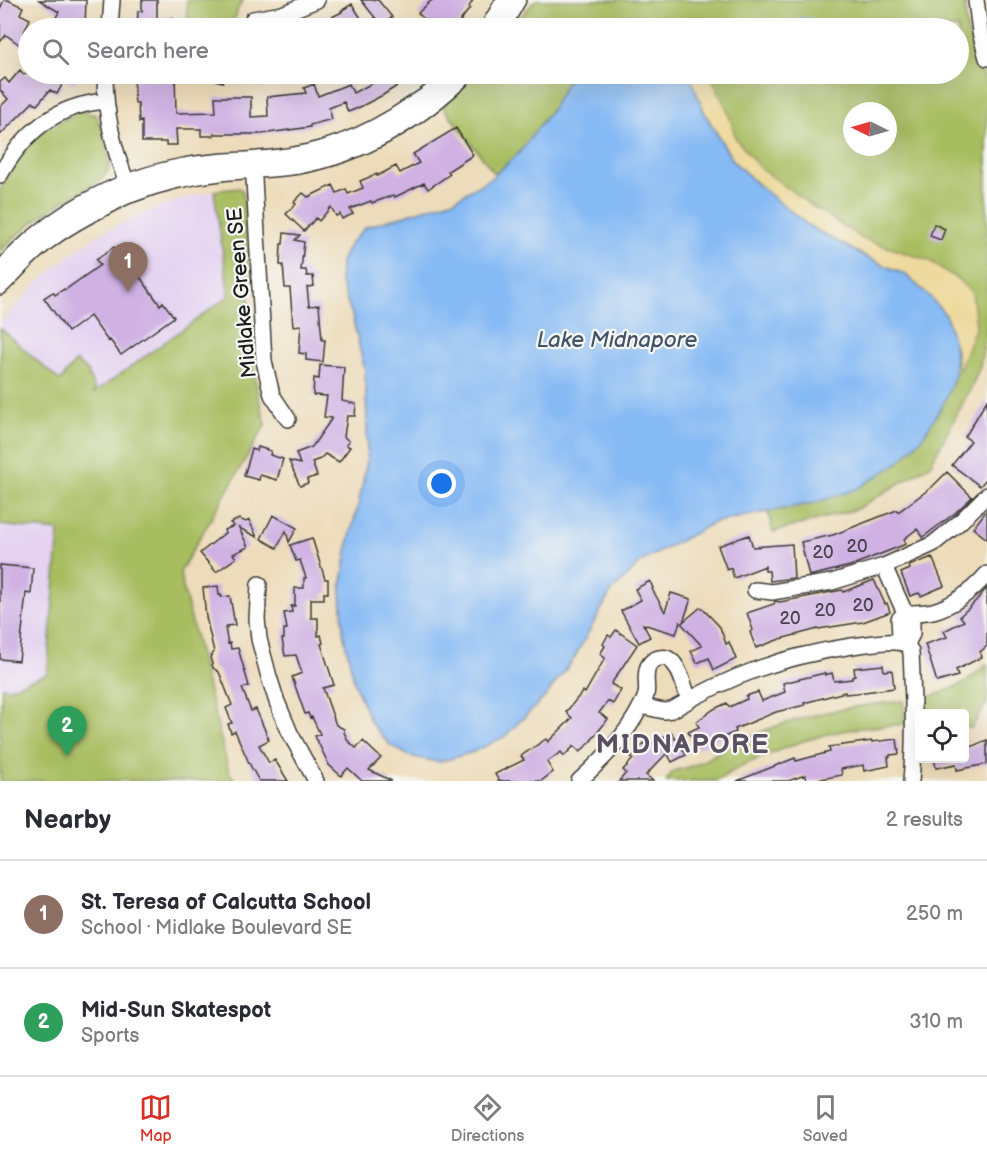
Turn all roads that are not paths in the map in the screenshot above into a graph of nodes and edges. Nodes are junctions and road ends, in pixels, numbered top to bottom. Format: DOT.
graph roads {
  1 [pos="112,0"];
  2 [pos="317,0"];
  3 [pos="976,0"];
  4 [pos="512,1"];
  5 [pos="111,18"];
  6 [pos="259,18"];
  7 [pos="497,18"];
  8 [pos="506,18"];
  9 [pos="987,58"];
  10 [pos="105,84"];
  11 [pos="444,84"];
  12 [pos="452,84"];
  13 [pos="437,94"];
  14 [pos="106,101"];
  15 [pos="254,165"];
  16 [pos="0,175"];
  17 [pos="129,188"];
  18 [pos="0,270"];
  19 [pos="0,288"];
  20 [pos="288,419"];
  21 [pos="987,495"];
  22 [pos="884,566"];
  23 [pos="987,574"];
  24 [pos="259,584"];
  25 [pos="755,590"];
  26 [pos="905,613"];
  27 [pos="907,644"];
  28 [pos="689,700"];
  29 [pos="641,706"];
  30 [pos="316,781"];
  31 [pos="579,781"];
  32 [pos="911,781"];
  1 -- 5 [label="street"];
  2 -- 6 [label="street"];
  3 -- 9 [label="street"];
  4 -- 7 [label="street"];
  4 -- 8 [label="street"];
  10 -- 14 [label="street"];
  11 -- 13 [label="street"];
  12 -- 13 [label="street"];
  13 -- 15 [label="street"];
  14 -- 16 [label="street"];
  14 -- 17 [label="street"];
  15 -- 17 [label="street"];
  15 -- 20 [label="street, Midlake Green SE"];
  17 -- 18 [label="street"];
  17 -- 19 [label="street"];
  21 -- 22 [label="street"];
  22 -- 25 [label="street"];
  22 -- 26 [label="street"];
  23 -- 26 [label="street"];
  24 -- 30 [label="street"];
  26 -- 27 [label="street"];
  27 -- 28 [label="street"];
  27 -- 32 [label="street"];
  28 -- 29 [label="street"];
  28 -- 29 [label="street"];
  29 -- 31 [label="street"];
}
